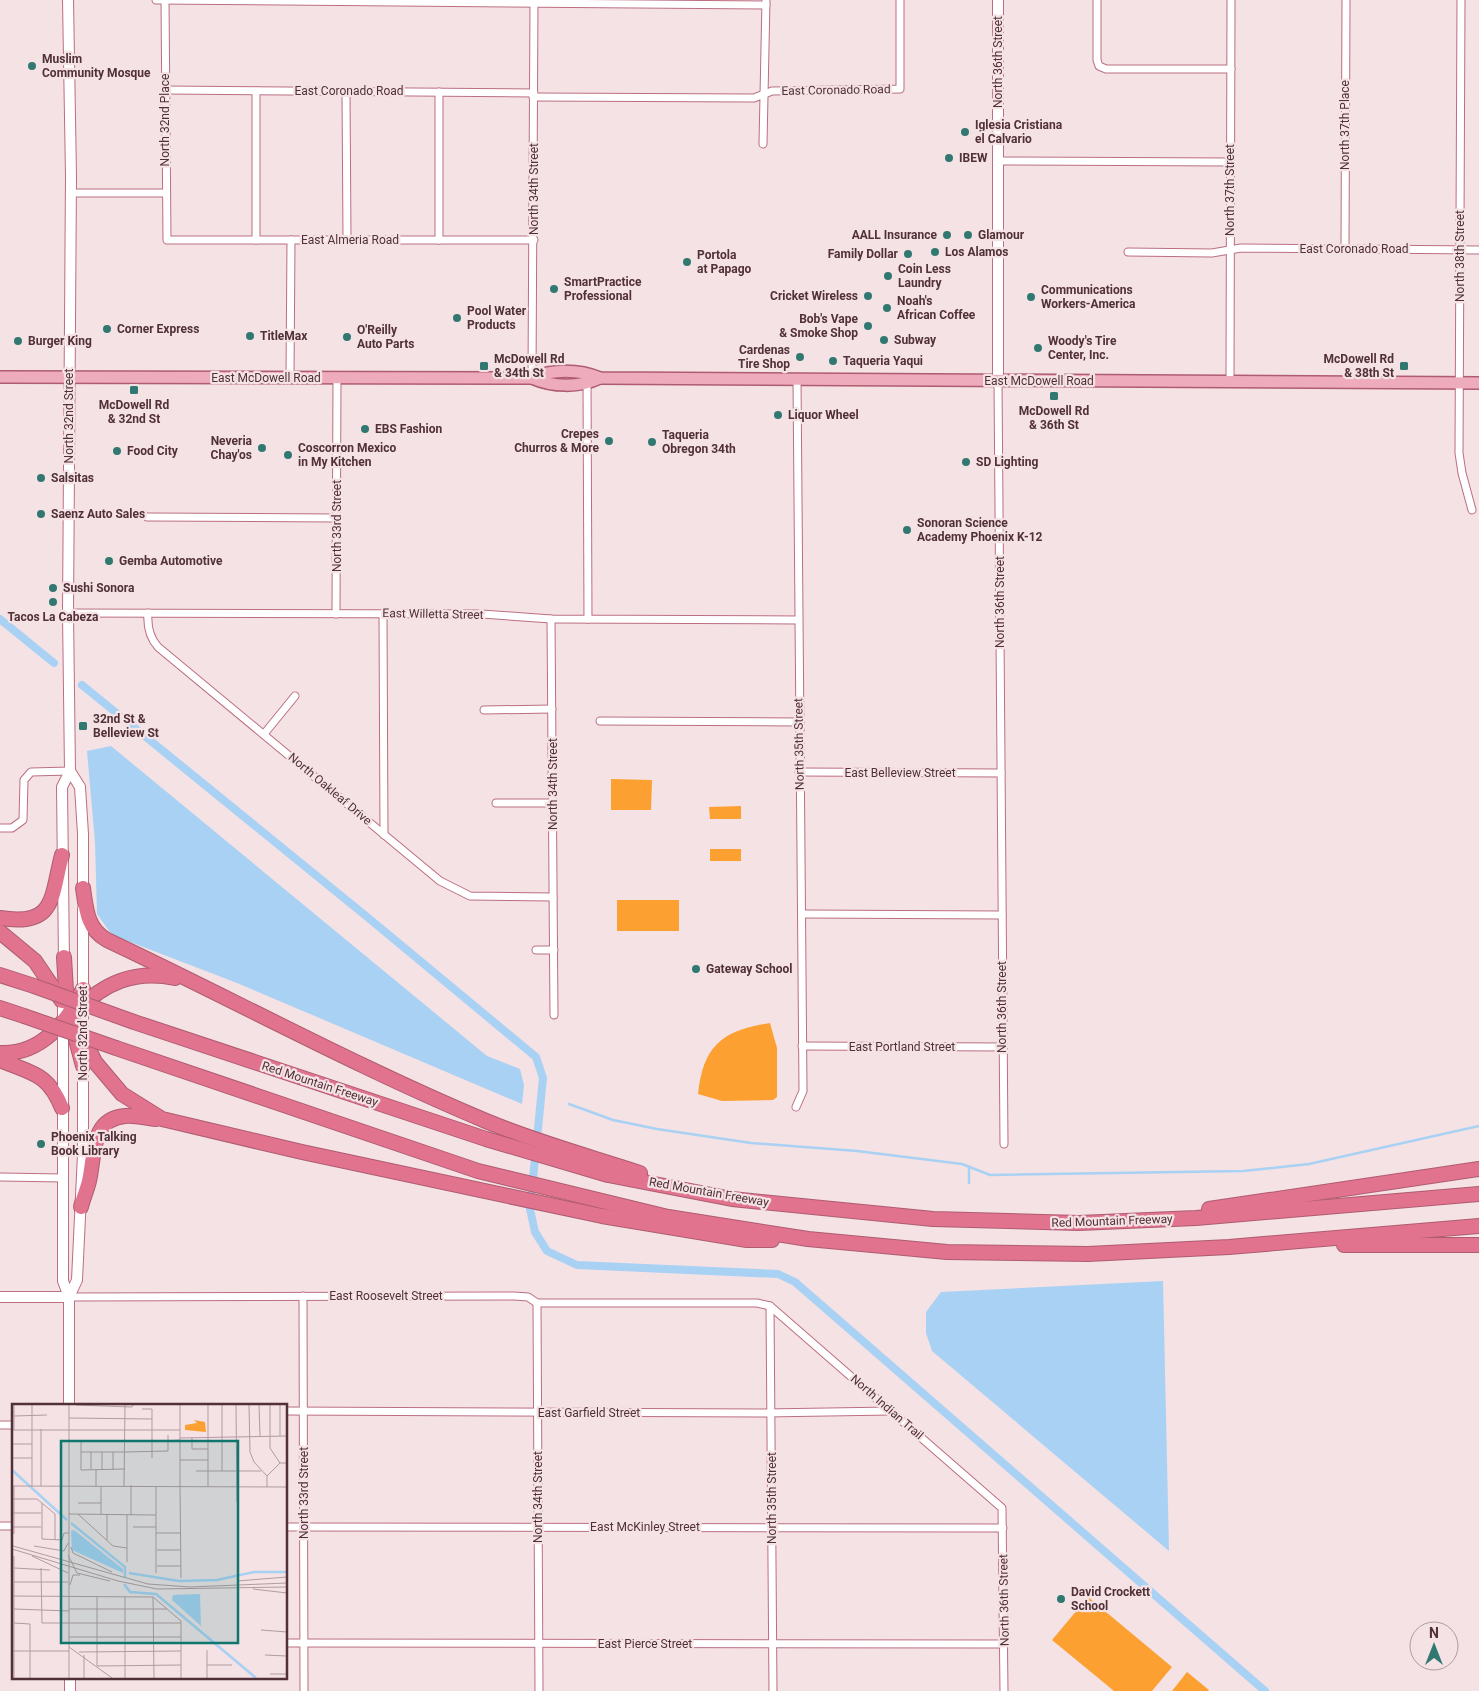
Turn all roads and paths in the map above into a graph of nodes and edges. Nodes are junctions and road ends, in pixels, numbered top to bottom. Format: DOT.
graph roads {
  1 [pos="68,0"];
  2 [pos="156,0"];
  3 [pos="165,0"];
  4 [pos="900,0"];
  5 [pos="998,0"];
  6 [pos="1097,0"];
  7 [pos="1231,0"];
  8 [pos="1346,0"];
  9 [pos="1461,0"];
  10 [pos="534,2"];
  11 [pos="766,2"];
  12 [pos="1231,69"];
  13 [pos="165,90"];
  14 [pos="256,91"];
  15 [pos="346,92"];
  16 [pos="439,92"];
  17 [pos="533,95"];
  18 [pos="763,95"];
  19 [pos="763,144"];
  20 [pos="998,161"];
  21 [pos="1230,162"];
  22 [pos="70,192"];
  23 [pos="166,193"];
  24 [pos="166,240"];
  25 [pos="256,240"];
  26 [pos="292,240"];
  27 [pos="347,240"];
  28 [pos="440,240"];
  29 [pos="534,240"];
  30 [pos="1230,250"];
  31 [pos="1345,250"];
  32 [pos="1460,250"];
  33 [pos="1479,250"];
  34 [pos="1128,252"];
  35 [pos="0,377"];
  36 [pos="70,377"];
  37 [pos="290,378"];
  38 [pos="337,378"];
  39 [pos="532,378"];
  40 [pos="587,378"];
  41 [pos="797,379"];
  42 [pos="1230,380"];
  43 [pos="998,381"];
  44 [pos="1460,383"];
  45 [pos="1479,383"];
  46 [pos="1472,510"];
  47 [pos="147,517"];
  48 [pos="336,518"];
  49 [pos="68,613"];
  50 [pos="148,613"];
  51 [pos="336,614"];
  52 [pos="383,614"];
  53 [pos="551,619"];
  54 [pos="588,619"];
  55 [pos="798,620"];
  56 [pos="295,696"];
  57 [pos="552,709"];
  58 [pos="484,710"];
  59 [pos="600,720"];
  60 [pos="799,722"];
  61 [pos="264,734"];
  62 [pos="70,771"];
  63 [pos="799,772"];
  64 [pos="1001,773"];
  65 [pos="496,803"];
  66 [pos="553,803"];
  67 [pos="0,828"];
  68 [pos="384,835"];
  69 [pos="62,855"];
  70 [pos="83,888"];
  71 [pos="553,896"];
  72 [pos="802,914"];
  73 [pos="1002,914"];
  74 [pos="0,918"];
  75 [pos="0,932"];
  76 [pos="536,950"];
  77 [pos="554,950"];
  78 [pos="64,957"];
  79 [pos="0,975"];
  80 [pos="193,983"];
  81 [pos="83,990"];
  82 [pos="0,1008"];
  83 [pos="554,1015"];
  84 [pos="69,1016"];
  85 [pos="83,1039"];
  86 [pos="802,1046"];
  87 [pos="1002,1047"];
  88 [pos="0,1053"];
  89 [pos="0,1060"];
  90 [pos="83,1066"];
  91 [pos="62,1108"];
  92 [pos="796,1108"];
  93 [pos="162,1119"];
  94 [pos="1004,1144"];
  95 [pos="573,1159"];
  96 [pos="1479,1169"];
  97 [pos="0,1178"];
  98 [pos="63,1178"];
  99 [pos="1479,1194"];
  100 [pos="80,1207"];
  101 [pos="1137,1221"];
  102 [pos="1479,1226"];
  103 [pos="808,1240"];
  104 [pos="1286,1242"];
  105 [pos="1479,1245"];
  106 [pos="303,1296"];
  107 [pos="0,1297"];
  108 [pos="68,1297"];
  109 [pos="537,1303"];
  110 [pos="770,1306"];
  111 [pos="69,1404"];
  112 [pos="288,1411"];
  113 [pos="304,1411"];
  114 [pos="891,1411"];
  115 [pos="538,1413"];
  116 [pos="771,1413"];
  117 [pos="1002,1508"];
  118 [pos="288,1526"];
  119 [pos="304,1526"];
  120 [pos="538,1527"];
  121 [pos="772,1528"];
  122 [pos="1003,1528"];
  123 [pos="288,1643"];
  124 [pos="305,1643"];
  125 [pos="539,1644"];
  126 [pos="773,1644"];
  127 [pos="1004,1644"];
  128 [pos="70,1678"];
  129 [pos="70,1691"];
  130 [pos="304,1691"];
  131 [pos="539,1691"];
  132 [pos="773,1691"];
  133 [pos="1004,1691"];
  1 -- 22 [label="main road, North 32nd Street"];
  2 -- 3 [label="street"];
  3 -- 10 [label="street"];
  3 -- 13 [label="street, North 32nd Place"];
  4 -- 18 [label="street, East Coronado Road"];
  5 -- 20 [label="main road, North 36th Street"];
  6 -- 12 [label="street"];
  7 -- 12 [label="street, North 37th Street"];
  8 -- 31 [label="street, North 37th Place"];
  9 -- 32 [label="street, North 38th Street"];
  10 -- 11 [label="street"];
  10 -- 17 [label="street, North 34th Street"];
  11 -- 18 [label="street"];
  12 -- 21 [label="street, North 37th Street"];
  13 -- 14 [label="street, East Coronado Road"];
  13 -- 23 [label="street, North 32nd Place"];
  14 -- 15 [label="street, East Coronado Road"];
  14 -- 25 [label="street"];
  15 -- 16 [label="street, East Coronado Road"];
  15 -- 27 [label="street"];
  16 -- 17 [label="street, East Coronado Road"];
  16 -- 28 [label="street"];
  17 -- 18 [label="street, East Coronado Road"];
  17 -- 29 [label="street, North 34th Street"];
  18 -- 19 [label="street"];
  20 -- 21 [label="street"];
  20 -- 43 [label="main road, North 36th Street"];
  21 -- 30 [label="street, North 37th Street"];
  22 -- 23 [label="street"];
  22 -- 36 [label="main road, North 32nd Street"];
  23 -- 24 [label="street, North 32nd Place"];
  24 -- 25 [label="street, East Almeria Road"];
  25 -- 26 [label="street, East Almeria Road"];
  26 -- 27 [label="street, East Almeria Road"];
  26 -- 37 [label="street"];
  27 -- 28 [label="street, East Almeria Road"];
  28 -- 29 [label="street, East Almeria Road"];
  29 -- 39 [label="street, North 34th Street"];
  30 -- 31 [label="street, East Coronado Road"];
  30 -- 34 [label="street"];
  30 -- 42 [label="street, North 37th Street"];
  31 -- 32 [label="street, East Coronado Road"];
  32 -- 33 [label="street, East Coronado Road"];
  32 -- 44 [label="street, North 38th Street"];
  35 -- 36 [label="main road, East McDowell Road"];
  36 -- 37 [label="main road, East McDowell Road"];
  36 -- 49 [label="main road, North 32nd Street"];
  37 -- 38 [label="main road, East McDowell Road"];
  38 -- 39 [label="main road, East McDowell Road"];
  38 -- 48 [label="street, North 33rd Street"];
  39 -- 40 [label="main road, East McDowell Road"];
  40 -- 41 [label="main road, East McDowell Road"];
  40 -- 54 [label="street"];
  41 -- 43 [label="main road, East McDowell Road"];
  41 -- 55 [label="street, North 35th Street"];
  42 -- 43 [label="main road, East McDowell Road"];
  42 -- 44 [label="main road, East McDowell Road"];
  43 -- 64 [label="street, North 36th Street"];
  44 -- 45 [label="main road, East McDowell Road"];
  44 -- 46 [label="street, North 38th Street"];
  47 -- 48 [label="street"];
  48 -- 51 [label="street, North 33rd Street"];
  49 -- 50 [label="street, East Willetta Street"];
  49 -- 62 [label="main road, North 32nd Street"];
  50 -- 51 [label="street, East Willetta Street"];
  50 -- 61 [label="street, North Oakleaf Drive"];
  51 -- 52 [label="street, East Willetta Street"];
  52 -- 53 [label="street, East Willetta Street"];
  52 -- 68 [label="street"];
  53 -- 54 [label="street, East Willetta Street"];
  53 -- 57 [label="street, North 34th Street"];
  54 -- 55 [label="street, East Willetta Street"];
  55 -- 60 [label="street, North 35th Street"];
  56 -- 61 [label="street"];
  57 -- 58 [label="street"];
  57 -- 66 [label="street, North 34th Street"];
  59 -- 60 [label="street"];
  60 -- 63 [label="street, North 35th Street"];
  61 -- 68 [label="street, North Oakleaf Drive"];
  62 -- 67 [label="street"];
  62 -- 69 [label="main road, North 32nd Street"];
  62 -- 70 [label="main road, North 32nd Street"];
  63 -- 64 [label="street, East Belleview Street"];
  63 -- 72 [label="street, North 35th Street"];
  64 -- 73 [label="street, North 36th Street"];
  65 -- 66 [label="street"];
  66 -- 71 [label="street, North 34th Street"];
  68 -- 71 [label="street, North Oakleaf Drive"];
  69 -- 74 [label="highway"];
  69 -- 78 [label="main road, North 32nd Street"];
  70 -- 80 [label="highway"];
  70 -- 81 [label="main road, North 32nd Street"];
  71 -- 77 [label="street, North 34th Street"];
  72 -- 73 [label="street"];
  72 -- 86 [label="street, North 35th Street"];
  73 -- 87 [label="street, North 36th Street"];
  75 -- 84 [label="highway"];
  76 -- 77 [label="street"];
  77 -- 83 [label="street, North 34th Street"];
  78 -- 84 [label="highway"];
  79 -- 95 [label="highway, Red Mountain Freeway, bridge"];
  80 -- 84 [label="highway"];
  80 -- 95 [label="highway"];
  81 -- 84 [label="highway"];
  82 -- 103 [label="highway, bridge"];
  84 -- 85 [label="highway"];
  84 -- 88 [label="highway"];
  84 -- 90 [label="highway"];
  84 -- 91 [label="main road, North 32nd Street"];
  85 -- 90 [label="main road, North 32nd Street"];
  85 -- 93 [label="highway"];
  86 -- 87 [label="street, East Portland Street"];
  86 -- 92 [label="street, North 35th Street"];
  87 -- 94 [label="street, North 36th Street"];
  89 -- 91 [label="highway"];
  90 -- 100 [label="main road, North 32nd Street"];
  91 -- 98 [label="main road, North 32nd Street"];
  93 -- 100 [label="highway"];
  93 -- 103 [label="highway"];
  95 -- 101 [label="highway, Red Mountain Freeway"];
  96 -- 101 [label="highway"];
  97 -- 98 [label="street"];
  98 -- 108 [label="main road, North 32nd Street"];
  99 -- 101 [label="highway, Red Mountain Freeway"];
  100 -- 108 [label="main road, North 32nd Street"];
  102 -- 104 [label="highway"];
  103 -- 104 [label="highway"];
  104 -- 105 [label="highway"];
  106 -- 108 [label="street, East Roosevelt Street"];
  106 -- 109 [label="street, East Roosevelt Street"];
  106 -- 113 [label="street, North 33rd Street"];
  107 -- 108 [label="main road, East Roosevelt Street"];
  108 -- 111 [label="main road, North 32nd Street"];
  109 -- 110 [label="street, East Roosevelt Street"];
  109 -- 115 [label="street, North 34th Street"];
  110 -- 114 [label="street, North Indian Trail"];
  110 -- 116 [label="street, North 35th Street"];
  112 -- 113 [label="street, East Garfield Street"];
  113 -- 115 [label="street, East Garfield Street"];
  113 -- 119 [label="street, North 33rd Street"];
  114 -- 116 [label="street, East Garfield Street"];
  114 -- 117 [label="street, North Indian Trail"];
  115 -- 116 [label="street, East Garfield Street"];
  115 -- 120 [label="street, North 34th Street"];
  116 -- 121 [label="street, North 35th Street"];
  117 -- 122 [label="street, North 36th Street"];
  118 -- 119 [label="street, East McKinley Street"];
  119 -- 120 [label="street, East McKinley Street"];
  119 -- 124 [label="street, North 33rd Street"];
  120 -- 121 [label="street, East McKinley Street"];
  120 -- 125 [label="street, North 34th Street"];
  121 -- 122 [label="street, East McKinley Street"];
  121 -- 126 [label="street, North 35th Street"];
  122 -- 127 [label="street, North 36th Street"];
  123 -- 124 [label="street, East Pierce Street"];
  124 -- 125 [label="street, East Pierce Street"];
  124 -- 130 [label="street, North 33rd Street"];
  125 -- 126 [label="street, East Pierce Street"];
  125 -- 131 [label="street, North 34th Street"];
  126 -- 127 [label="street, East Pierce Street"];
  126 -- 132 [label="street, North 35th Street"];
  127 -- 133 [label="street, North 36th Street"];
  128 -- 129 [label="main road"];
}
